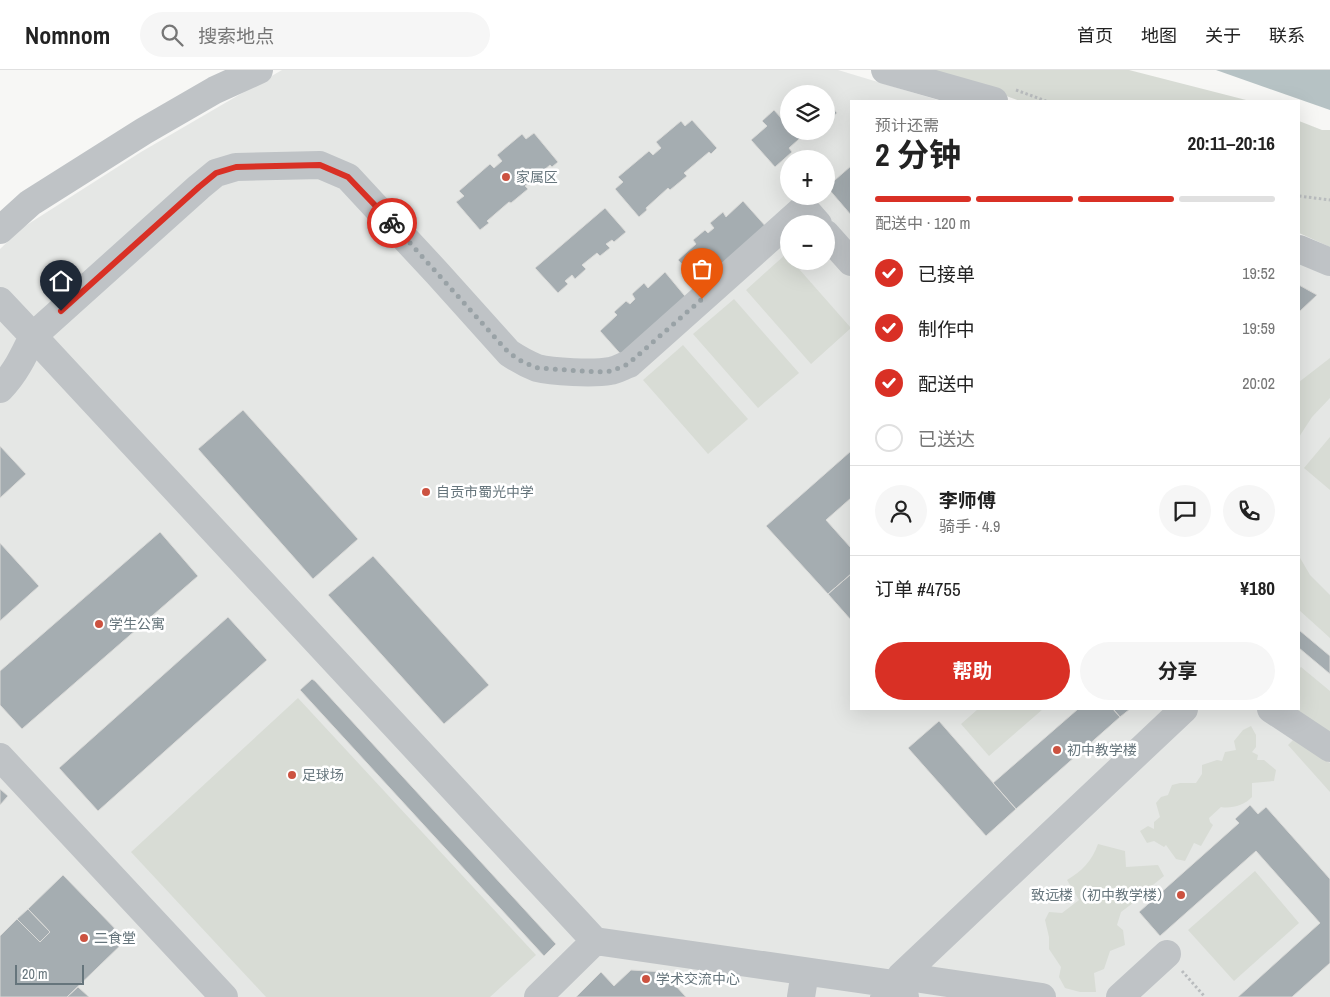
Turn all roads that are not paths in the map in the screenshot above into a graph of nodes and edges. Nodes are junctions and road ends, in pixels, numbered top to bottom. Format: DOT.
graph roads {
  1 [pos="259,70"];
  2 [pos="885,70"];
  3 [pos="990,100"];
  4 [pos="796,215"];
  5 [pos="810,215"];
  6 [pos="780,229"];
  7 [pos="0,230"];
  8 [pos="835,244"];
  9 [pos="1300,248"];
  10 [pos="850,261"];
  11 [pos="1330,262"];
  12 [pos="0,301"];
  13 [pos="33,336"];
  14 [pos="0,389"];
  15 [pos="1183,710"];
  16 [pos="1273,710"];
  17 [pos="1330,748"];
  18 [pos="0,757"];
  19 [pos="595,941"];
  20 [pos="1167,954"];
  21 [pos="803,985"];
  22 [pos="896,989"];
  23 [pos="224,997"];
  24 [pos="538,997"];
  25 [pos="1042,997"];
  26 [pos="1120,997"];
  1 -- 7 [label="street"];
  2 -- 3 [label="street"];
  4 -- 5 [label="street"];
  6 -- 13 [label="street"];
  8 -- 10 [label="street"];
  9 -- 11 [label="street"];
  12 -- 13 [label="street"];
  13 -- 14 [label="street"];
  13 -- 19 [label="street"];
  15 -- 22 [label="street"];
  16 -- 17 [label="street"];
  18 -- 23 [label="street"];
  19 -- 21 [label="street"];
  19 -- 24 [label="street"];
  20 -- 26 [label="street"];
  21 -- 22 [label="street"];
  22 -- 25 [label="street"];
}
